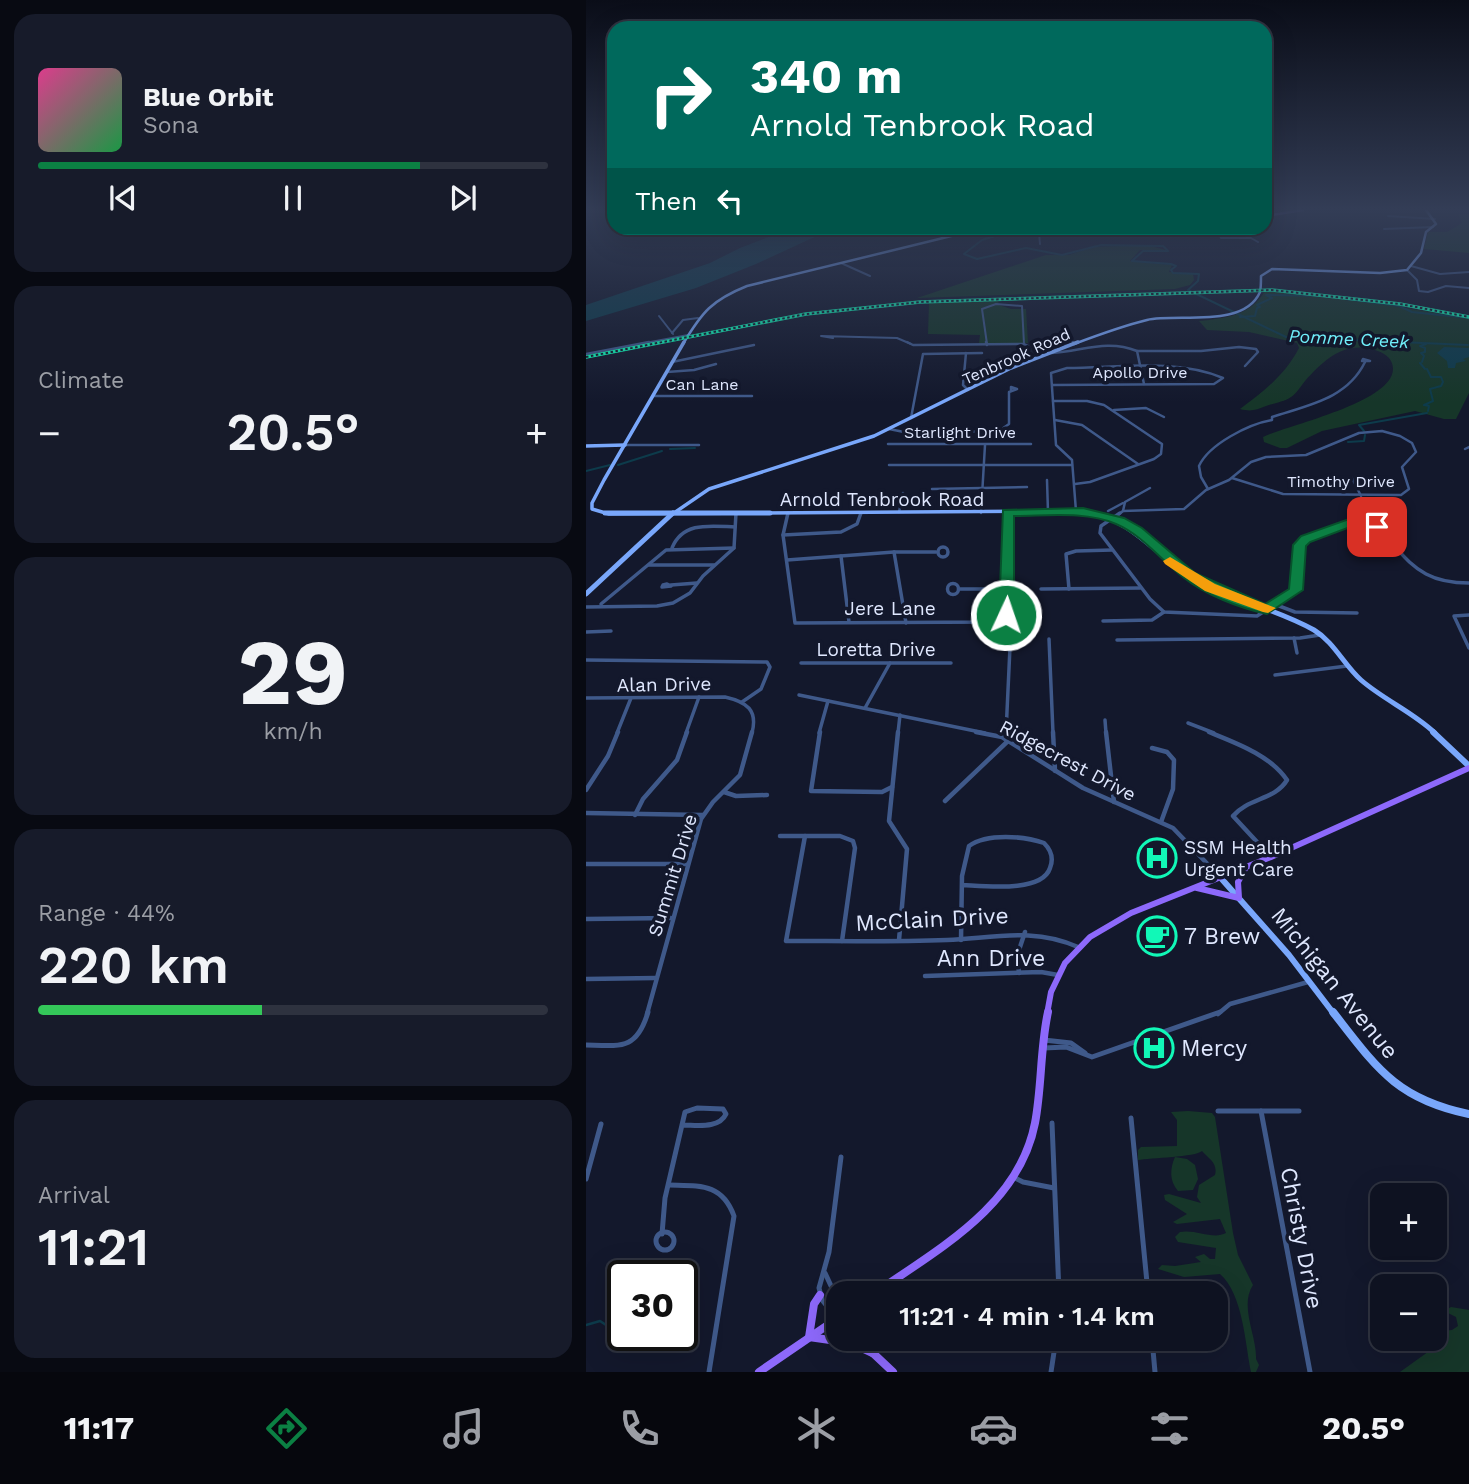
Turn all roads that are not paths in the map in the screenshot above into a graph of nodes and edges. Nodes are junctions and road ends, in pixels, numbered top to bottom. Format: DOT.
graph roads {
  1 [pos="794,274"];
  2 [pos="866,274"];
  3 [pos="1264,274"];
  4 [pos="1411,274"];
  5 [pos="870,276"];
  6 [pos="1469,288"];
  7 [pos="660,316"];
  8 [pos="698,318"];
  9 [pos="672,333"];
  10 [pos="688,335"];
  11 [pos="1066,336"];
  12 [pos="675,337"];
  13 [pos="833,338"];
  14 [pos="1074,343"];
  15 [pos="1024,344"];
  16 [pos="754,345"];
  17 [pos="987,345"];
  18 [pos="1137,351"];
  19 [pos="966,353"];
  20 [pos="982,353"];
  21 [pos="1052,353"];
  22 [pos="586,354"];
  23 [pos="672,362"];
  24 [pos="1029,362"];
  25 [pos="1365,362"];
  26 [pos="716,364"];
  27 [pos="1245,366"];
  28 [pos="1141,369"];
  29 [pos="667,372"];
  30 [pos="1144,384"];
  31 [pos="1052,385"];
  32 [pos="968,390"];
  33 [pos="1011,390"];
  34 [pos="653,396"];
  35 [pos="752,396"];
  36 [pos="1053,401"];
  37 [pos="1113,411"];
  38 [pos="1164,417"];
  39 [pos="911,418"];
  40 [pos="1054,420"];
  41 [pos="889,429"];
  42 [pos="888,444"];
  43 [pos="984,444"];
  44 [pos="1031,444"];
  45 [pos="625,445"];
  46 [pos="699,445"];
  47 [pos="586,446"];
  48 [pos="1138,464"];
  49 [pos="889,465"];
  50 [pos="984,465"];
  51 [pos="1073,465"];
  52 [pos="1232,478"];
  53 [pos="1352,478"];
  54 [pos="1047,480"];
  55 [pos="1075,484"];
  56 [pos="1027,487"];
  57 [pos="983,488"];
  58 [pos="1150,488"];
  59 [pos="932,489"];
  60 [pos="1208,489"];
  61 [pos="903,493"];
  62 [pos="1361,496"];
  63 [pos="1125,502"];
  64 [pos="679,508"];
  65 [pos="1076,511"];
  66 [pos="1108,511"];
  67 [pos="1123,511"];
  68 [pos="899,512"];
  69 [pos="1048,512"];
  70 [pos="736,513"];
  71 [pos="788,513"];
  72 [pos="861,513"];
  73 [pos="981,513"];
  74 [pos="1008,513"];
  75 [pos="656,514"];
  76 [pos="672,514"];
  77 [pos="684,514"];
  78 [pos="1111,518"];
  79 [pos="664,522"];
  80 [pos="735,527"];
  81 [pos="783,535"];
  82 [pos="672,548"];
  83 [pos="734,548"];
  84 [pos="1113,550"];
  85 [pos="894,552"];
  86 [pos="936,552"];
  87 [pos="841,556"];
  88 [pos="787,560"];
  89 [pos="649,565"];
  90 [pos="716,565"];
  91 [pos="697,583"];
  92 [pos="1469,583"];
  93 [pos="671,585"];
  94 [pos="1142,588"];
  95 [pos="960,589"];
  96 [pos="1008,589"];
  97 [pos="1041,589"];
  98 [pos="1069,589"];
  99 [pos="586,594"];
  100 [pos="1274,604"];
  101 [pos="599,605"];
  102 [pos="586,607"];
  103 [pos="1267,610"];
  104 [pos="1164,612"];
  105 [pos="1357,613"];
  106 [pos="1469,615"];
  107 [pos="1103,621"];
  108 [pos="849,622"];
  109 [pos="906,623"];
  110 [pos="610,631"];
  111 [pos="586,632"];
  112 [pos="1320,635"];
  113 [pos="1294,638"];
  114 [pos="1049,639"];
  115 [pos="1117,640"];
  116 [pos="1010,647"];
  117 [pos="1469,648"];
  118 [pos="1297,653"];
  119 [pos="586,660"];
  120 [pos="801,663"];
  121 [pos="890,663"];
  122 [pos="951,663"];
  123 [pos="1347,666"];
  124 [pos="1275,675"];
  125 [pos="799,695"];
  126 [pos="699,697"];
  127 [pos="586,698"];
  128 [pos="631,698"];
  129 [pos="828,701"];
  130 [pos="742,702"];
  131 [pos="865,708"];
  132 [pos="900,715"];
  133 [pos="1105,720"];
  134 [pos="1187,723"];
  135 [pos="1007,740"];
  136 [pos="1152,748"];
  137 [pos="1469,767"];
  138 [pos="1055,771"];
  139 [pos="892,787"];
  140 [pos="586,790"];
  141 [pos="724,792"];
  142 [pos="767,795"];
  143 [pos="945,801"];
  144 [pos="1114,802"];
  145 [pos="586,813"];
  146 [pos="704,814"];
  147 [pos="635,815"];
  148 [pos="1161,822"];
  149 [pos="780,836"];
  150 [pos="805,836"];
  151 [pos="1271,857"];
  152 [pos="586,864"];
  153 [pos="688,864"];
  154 [pos="1247,866"];
  155 [pos="1220,877"];
  156 [pos="963,885"];
  157 [pos="1194,888"];
  158 [pos="1239,898"];
  159 [pos="672,918"];
  160 [pos="586,919"];
  161 [pos="1025,932"];
  162 [pos="899,940"];
  163 [pos="961,940"];
  164 [pos="842,941"];
  165 [pos="1078,947"];
  166 [pos="1019,973"];
  167 [pos="1057,975"];
  168 [pos="925,976"];
  169 [pos="655,978"];
  170 [pos="586,979"];
  171 [pos="1310,982"];
  172 [pos="1044,1044"];
  173 [pos="586,1045"];
  174 [pos="1218,1111"];
  175 [pos="1261,1111"];
  176 [pos="1299,1111"];
  177 [pos="1469,1114"];
  178 [pos="1131,1118"];
  179 [pos="1053,1123"];
  180 [pos="601,1124"];
  181 [pos="683,1125"];
  182 [pos="841,1157"];
  183 [pos="1013,1177"];
  184 [pos="586,1180"];
  185 [pos="669,1185"];
  186 [pos="1053,1188"];
  187 [pos="662,1234"];
  188 [pos="825,1273"];
  189 [pos="830,1281"];
  190 [pos="893,1281"];
  191 [pos="1058,1281"];
  192 [pos="1147,1281"];
  193 [pos="820,1294"];
  194 [pos="826,1306"];
  195 [pos="826,1326"];
  196 [pos="809,1337"];
  197 [pos="1054,1351"];
  198 [pos="1153,1351"];
  199 [pos="872,1353"];
  200 [pos="709,1372"];
  201 [pos="759,1372"];
  202 [pos="893,1372"];
  203 [pos="1051,1372"];
  204 [pos="1155,1372"];
  205 [pos="1310,1372"];
  1 -- 8 [label="street"];
  2 -- 5 [label="street"];
  3 -- 14 [label="street, Tenbrook Road"];
  4 -- 6 [label="street"];
  7 -- 9 [label="street"];
  8 -- 9 [label="street"];
  8 -- 10 [label="street"];
  9 -- 12 [label="street"];
  10 -- 12 [label="street"];
  10 -- 23 [label="street"];
  11 -- 14 [label="street"];
  12 -- 22 [label="street"];
  13 -- 17 [label="street"];
  14 -- 21 [label="street, Tenbrook Road"];
  15 -- 17 [label="street"];
  15 -- 17 [label="street"];
  15 -- 24 [label="street"];
  16 -- 23 [label="street"];
  18 -- 21 [label="street"];
  18 -- 27 [label="street"];
  18 -- 28 [label="street"];
  19 -- 20 [label="street"];
  19 -- 32 [label="street"];
  19 -- 39 [label="street"];
  21 -- 24 [label="street, Tenbrook Road"];
  23 -- 29 [label="street"];
  24 -- 32 [label="street, Tenbrook Road"];
  25 -- 60 [label="street"];
  26 -- 29 [label="street"];
  28 -- 30 [label="street"];
  28 -- 30 [label="street, Apollo Drive"];
  28 -- 31 [label="street"];
  29 -- 34 [label="street"];
  30 -- 31 [label="street, Apollo Drive"];
  31 -- 36 [label="street"];
  32 -- 39 [label="street, Tenbrook Road"];
  33 -- 41 [label="street"];
  34 -- 35 [label="street, Can Lane"];
  34 -- 45 [label="street"];
  36 -- 37 [label="street"];
  36 -- 40 [label="street"];
  37 -- 38 [label="street"];
  37 -- 48 [label="street"];
  39 -- 41 [label="street, Tenbrook Road"];
  40 -- 48 [label="street"];
  40 -- 51 [label="street"];
  41 -- 64 [label="street, Tenbrook Road"];
  42 -- 43 [label="street, Starlight Drive"];
  43 -- 44 [label="street, Starlight Drive"];
  43 -- 50 [label="street"];
  45 -- 46 [label="street"];
  45 -- 47 [label="street"];
  45 -- 75 [label="street, Arnold Tenbrook Road"];
  48 -- 55 [label="street"];
  49 -- 50 [label="street"];
  50 -- 51 [label="street"];
  50 -- 57 [label="street"];
  51 -- 55 [label="street"];
  52 -- 60 [label="street"];
  52 -- 62 [label="street, Timothy Drive"];
  52 -- 62 [label="street, Timothy Drive"];
  53 -- 62 [label="street"];
  54 -- 69 [label="street"];
  55 -- 65 [label="street"];
  56 -- 57 [label="street"];
  57 -- 59 [label="street"];
  57 -- 73 [label="street"];
  58 -- 63 [label="street"];
  60 -- 67 [label="street"];
  61 -- 68 [label="street"];
  63 -- 66 [label="street"];
  63 -- 67 [label="street"];
  64 -- 76 [label="street, Tenbrook Road"];
  64 -- 77 [label="street"];
  65 -- 69 [label="street, Arnold Tenbrook Road"];
  65 -- 78 [label="street, Arnold Tenbrook Road"];
  67 -- 78 [label="street"];
  68 -- 72 [label="street, Arnold Tenbrook Road"];
  68 -- 73 [label="street, Arnold Tenbrook Road"];
  69 -- 74 [label="street, Arnold Tenbrook Road"];
  70 -- 71 [label="street, Arnold Tenbrook Road"];
  70 -- 77 [label="street, Arnold Tenbrook Road"];
  70 -- 80 [label="street"];
  71 -- 72 [label="street, Arnold Tenbrook Road"];
  71 -- 81 [label="street"];
  72 -- 81 [label="street"];
  73 -- 74 [label="street, Arnold Tenbrook Road"];
  74 -- 96 [label="street, Jere Lane"];
  75 -- 76 [label="street, Arnold Tenbrook Road"];
  75 -- 79 [label="street"];
  76 -- 77 [label="street, Arnold Tenbrook Road"];
  76 -- 79 [label="street, Tenbrook Road"];
  78 -- 84 [label="street"];
  78 -- 103 [label="street, Arnold Tenbrook Road"];
  79 -- 99 [label="street, Tenbrook Road"];
  80 -- 82 [label="street"];
  80 -- 83 [label="street"];
  81 -- 88 [label="street"];
  82 -- 83 [label="street"];
  82 -- 89 [label="street"];
  83 -- 90 [label="street"];
  84 -- 94 [label="street"];
  84 -- 98 [label="street"];
  85 -- 86 [label="street"];
  85 -- 87 [label="street"];
  85 -- 109 [label="street"];
  87 -- 88 [label="street"];
  87 -- 108 [label="street"];
  88 -- 108 [label="street, Jere Lane"];
  89 -- 90 [label="street"];
  89 -- 101 [label="street"];
  90 -- 91 [label="street"];
  91 -- 93 [label="street"];
  91 -- 101 [label="street"];
  92 -- 100 [label="street"];
  94 -- 98 [label="street"];
  94 -- 104 [label="street"];
  95 -- 96 [label="street"];
  96 -- 109 [label="street, Jere Lane"];
  97 -- 98 [label="street"];
  100 -- 103 [label="street"];
  100 -- 105 [label="street"];
  101 -- 102 [label="street"];
  103 -- 104 [label="street"];
  103 -- 112 [label="street, Arnold Tenbrook Road"];
  104 -- 107 [label="street"];
  106 -- 117 [label="street"];
  108 -- 109 [label="street, Jere Lane"];
  110 -- 111 [label="street"];
  112 -- 113 [label="street"];
  112 -- 123 [label="street, Arnold Tenbrook Road"];
  113 -- 115 [label="street"];
  113 -- 118 [label="street"];
  114 -- 138 [label="street"];
  116 -- 135 [label="street"];
  119 -- 130 [label="street"];
  120 -- 121 [label="street, Loretta Drive"];
  121 -- 122 [label="street, Loretta Drive"];
  121 -- 131 [label="street"];
  123 -- 124 [label="street"];
  123 -- 137 [label="street, Arnold Tenbrook Road"];
  125 -- 129 [label="street, Ridgecrest Drive"];
  126 -- 128 [label="street, Alan Drive"];
  126 -- 130 [label="street, Alan Drive"];
  126 -- 147 [label="street"];
  127 -- 128 [label="street, Alan Drive"];
  128 -- 140 [label="street"];
  129 -- 131 [label="street, Ridgecrest Drive"];
  129 -- 139 [label="street"];
  130 -- 141 [label="street, Summit Drive"];
  131 -- 132 [label="street, Ridgecrest Drive"];
  132 -- 135 [label="street, Ridgecrest Drive"];
  132 -- 139 [label="street"];
  133 -- 144 [label="street"];
  134 -- 151 [label="street"];
  135 -- 138 [label="street, Ridgecrest Drive"];
  135 -- 143 [label="street"];
  136 -- 148 [label="street"];
  137 -- 151 [label="main road"];
  138 -- 144 [label="street, Ridgecrest Drive"];
  139 -- 162 [label="street"];
  141 -- 142 [label="street"];
  141 -- 146 [label="street, Summit Drive"];
  144 -- 148 [label="street, Ridgecrest Drive"];
  145 -- 147 [label="street"];
  146 -- 147 [label="street"];
  146 -- 153 [label="street, Summit Drive"];
  148 -- 155 [label="street, Ridgecrest Drive"];
  149 -- 150 [label="street"];
  150 -- 164 [label="street"];
  150 -- 164 [label="street, McClain Drive"];
  151 -- 154 [label="main road"];
  152 -- 153 [label="street"];
  153 -- 159 [label="street, Summit Drive"];
  154 -- 155 [label="main road"];
  154 -- 158 [label="main road"];
  155 -- 157 [label="main road"];
  155 -- 158 [label="street, Michigan Avenue"];
  156 -- 156 [label="street"];
  156 -- 163 [label="street"];
  157 -- 158 [label="main road"];
  157 -- 165 [label="main road"];
  158 -- 171 [label="street, Michigan Avenue"];
  159 -- 160 [label="street"];
  159 -- 169 [label="street, Summit Drive"];
  161 -- 163 [label="street, McClain Drive"];
  161 -- 165 [label="street, McClain Drive"];
  161 -- 166 [label="street"];
  162 -- 163 [label="street, McClain Drive"];
  162 -- 164 [label="street, McClain Drive"];
  165 -- 167 [label="main road"];
  166 -- 167 [label="street, Ann Drive"];
  166 -- 168 [label="street, Ann Drive"];
  167 -- 172 [label="main road"];
  169 -- 170 [label="street"];
  169 -- 173 [label="street, Summit Drive"];
  171 -- 172 [label="street"];
  171 -- 177 [label="street, Michigan Avenue"];
  172 -- 183 [label="main road"];
  174 -- 175 [label="street"];
  175 -- 176 [label="street"];
  175 -- 205 [label="street, Christy Drive"];
  178 -- 192 [label="street"];
  179 -- 186 [label="street"];
  180 -- 184 [label="street"];
  181 -- 181 [label="street"];
  181 -- 185 [label="street"];
  182 -- 188 [label="street"];
  183 -- 186 [label="street"];
  183 -- 190 [label="main road"];
  185 -- 187 [label="street"];
  185 -- 200 [label="street"];
  186 -- 191 [label="street"];
  188 -- 189 [label="street"];
  188 -- 193 [label="street"];
  193 -- 194 [label="street"];
  193 -- 196 [label="main road"];
  195 -- 196 [label="main road"];
  196 -- 199 [label="main road"];
  196 -- 201 [label="main road"];
  197 -- 203 [label="street"];
  198 -- 204 [label="street"];
  199 -- 202 [label="main road"];
}
